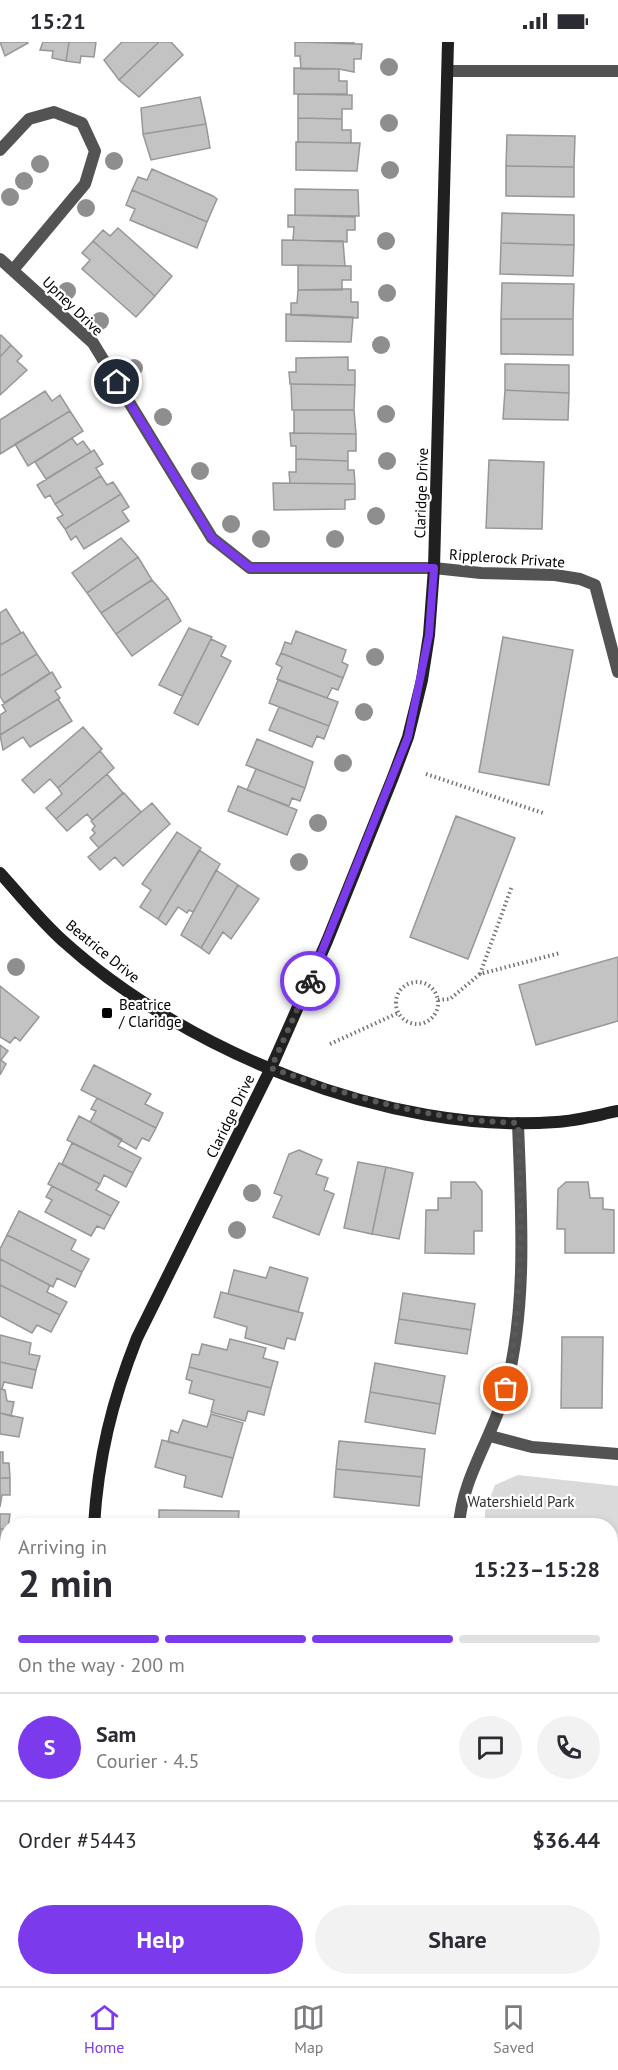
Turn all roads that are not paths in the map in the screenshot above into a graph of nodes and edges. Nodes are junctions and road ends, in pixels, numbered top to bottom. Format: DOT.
graph roads {
  1 [pos="448,42"];
  2 [pos="448,70"];
  3 [pos="618,70"];
  4 [pos="0,150"];
  5 [pos="0,259"];
  6 [pos="12,270"];
  7 [pos="434,568"];
  8 [pos="618,672"];
  9 [pos="0,873"];
  10 [pos="271,1068"];
  11 [pos="618,1111"];
  12 [pos="518,1123"];
  13 [pos="490,1436"];
  14 [pos="618,1454"];
  15 [pos="95,1518"];
  16 [pos="459,1518"];
  1 -- 2 [label="street, Claridge Drive"];
  2 -- 3 [label="street"];
  2 -- 7 [label="street, Claridge Drive"];
  4 -- 6 [label="street"];
  5 -- 6 [label="street, Upney Drive"];
  6 -- 7 [label="street, Upney Drive"];
  7 -- 8 [label="street, Ripplerock Private"];
  7 -- 10 [label="street, Claridge Drive"];
  9 -- 10 [label="street, Beatrice Drive"];
  10 -- 12 [label="street, Beatrice Drive"];
  10 -- 15 [label="street, Claridge Drive"];
  11 -- 12 [label="street, Beatrice Drive"];
  12 -- 13 [label="street"];
  13 -- 14 [label="street"];
  13 -- 16 [label="street"];
}
